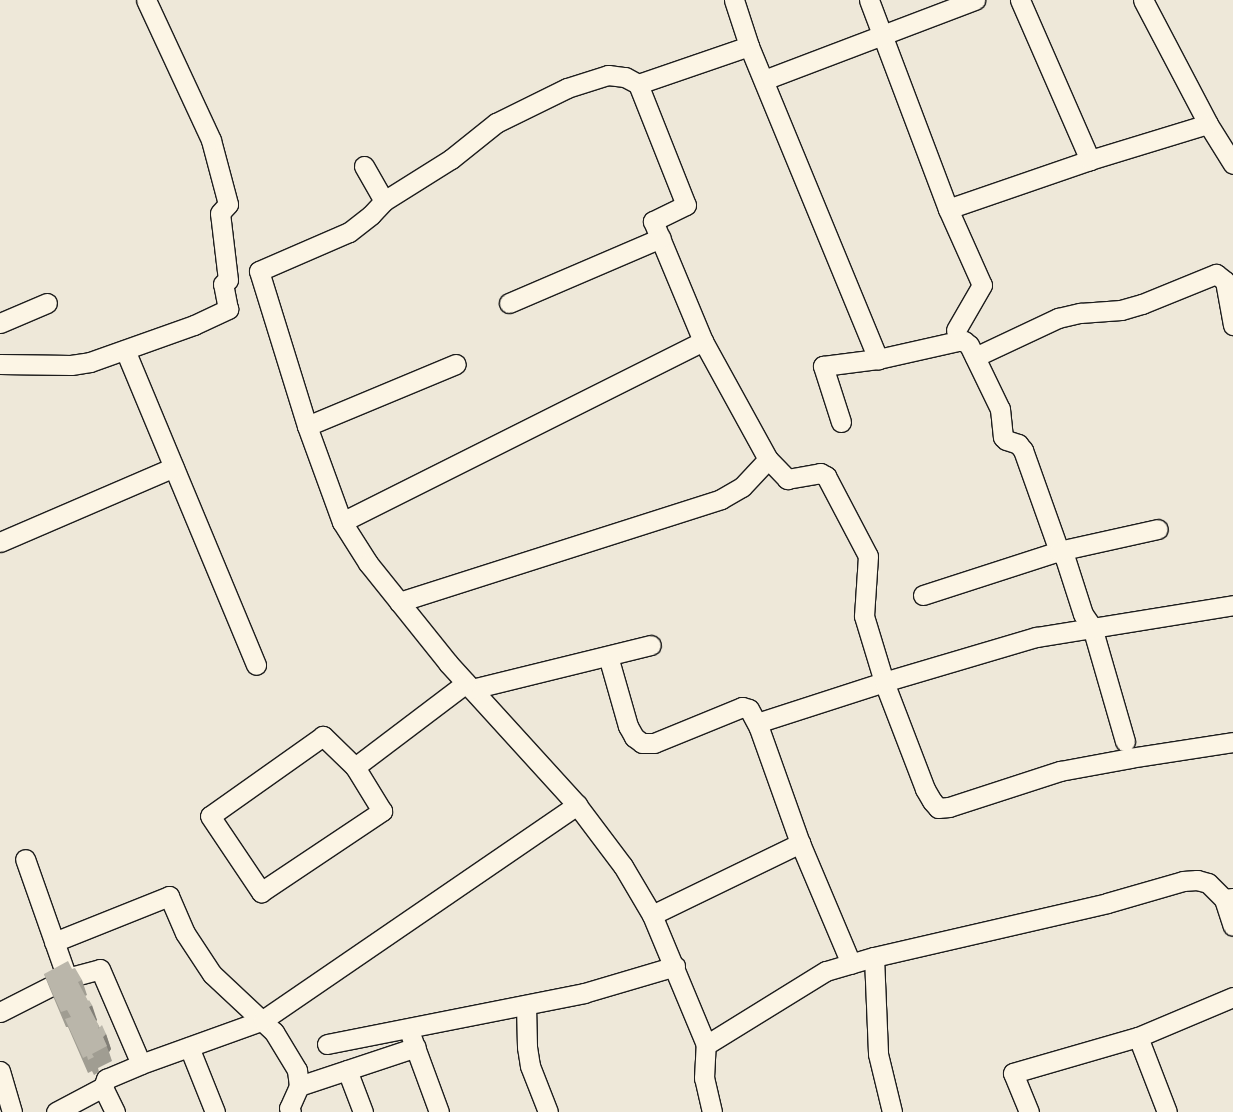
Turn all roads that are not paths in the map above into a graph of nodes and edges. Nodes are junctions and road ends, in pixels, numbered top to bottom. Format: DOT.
graph roads {
  1 [pos="146,0"];
  2 [pos="734,0"];
  3 [pos="869,0"];
  4 [pos="975,0"];
  5 [pos="1020,0"];
  6 [pos="1143,0"];
  7 [pos="880,34"];
  8 [pos="749,46"];
  9 [pos="764,80"];
  10 [pos="638,84"];
  11 [pos="1208,124"];
  12 [pos="1231,156"];
  13 [pos="1090,160"];
  14 [pos="364,166"];
  15 [pos="384,201"];
  16 [pos="948,209"];
  17 [pos="661,238"];
  18 [pos="47,303"];
  19 [pos="509,303"];
  20 [pos="0,324"];
  21 [pos="1233,326"];
  22 [pos="956,330"];
  23 [pos="704,341"];
  24 [pos="125,350"];
  25 [pos="975,357"];
  26 [pos="878,359"];
  27 [pos="0,364"];
  28 [pos="456,364"];
  29 [pos="841,422"];
  30 [pos="307,426"];
  31 [pos="768,459"];
  32 [pos="174,467"];
  33 [pos="342,522"];
  34 [pos="1158,529"];
  35 [pos="0,542"];
  36 [pos="1059,551"];
  37 [pos="923,595"];
  38 [pos="399,602"];
  39 [pos="1233,605"];
  40 [pos="1092,627"];
  41 [pos="651,646"];
  42 [pos="608,656"];
  43 [pos="256,665"];
  44 [pos="884,682"];
  45 [pos="469,686"];
  46 [pos="757,723"];
  47 [pos="1125,741"];
  48 [pos="1233,742"];
  49 [pos="355,767"];
  50 [pos="577,805"];
  51 [pos="800,843"];
  52 [pos="25,859"];
  53 [pos="1228,898"];
  54 [pos="652,914"];
  55 [pos="1233,926"];
  56 [pos="54,942"];
  57 [pos="874,957"];
  58 [pos="851,964"];
  59 [pos="675,966"];
  60 [pos="67,978"];
  61 [pos="1233,997"];
  62 [pos="526,1005"];
  63 [pos="0,1012"];
  64 [pos="263,1020"];
  65 [pos="408,1028"];
  66 [pos="1138,1037"];
  67 [pos="327,1044"];
  68 [pos="706,1045"];
  69 [pos="189,1047"];
  70 [pos="416,1047"];
  71 [pos="141,1064"];
  72 [pos="347,1070"];
  73 [pos="0,1071"];
  74 [pos="299,1086"];
  75 [pos="104,1087"];
  76 [pos="12,1112"];
  77 [pos="56,1112"];
  78 [pos="115,1112"];
  79 [pos="215,1112"];
  80 [pos="291,1112"];
  81 [pos="363,1112"];
  82 [pos="438,1112"];
  83 [pos="548,1112"];
  84 [pos="712,1112"];
  85 [pos="892,1112"];
  86 [pos="1029,1112"];
  87 [pos="1167,1112"];
  1 -- 24 [label="street"];
  2 -- 8 [label="street"];
  3 -- 7 [label="street"];
  4 -- 7 [label="street"];
  5 -- 13 [label="street"];
  6 -- 11 [label="street"];
  7 -- 9 [label="street"];
  7 -- 16 [label="street"];
  8 -- 9 [label="street"];
  8 -- 10 [label="street"];
  9 -- 26 [label="street"];
  10 -- 15 [label="street"];
  10 -- 17 [label="street"];
  11 -- 12 [label="street"];
  11 -- 13 [label="street"];
  13 -- 16 [label="street"];
  14 -- 15 [label="street"];
  15 -- 30 [label="street"];
  16 -- 22 [label="street"];
  17 -- 19 [label="street"];
  17 -- 23 [label="street"];
  18 -- 20 [label="street"];
  21 -- 25 [label="street"];
  23 -- 31 [label="street"];
  23 -- 33 [label="street"];
  24 -- 27 [label="street"];
  24 -- 32 [label="street"];
  25 -- 26 [label="street"];
  25 -- 36 [label="street"];
  26 -- 29 [label="street"];
  28 -- 30 [label="street"];
  30 -- 33 [label="street"];
  31 -- 38 [label="street"];
  31 -- 44 [label="street"];
  32 -- 35 [label="street"];
  32 -- 43 [label="street"];
  33 -- 38 [label="street"];
  34 -- 36 [label="street"];
  36 -- 37 [label="street"];
  36 -- 40 [label="street"];
  38 -- 45 [label="street"];
  39 -- 40 [label="street"];
  40 -- 44 [label="street"];
  40 -- 47 [label="street"];
  41 -- 42 [label="street"];
  42 -- 45 [label="street"];
  42 -- 46 [label="street"];
  44 -- 46 [label="street"];
  44 -- 48 [label="street"];
  45 -- 49 [label="street"];
  45 -- 50 [label="street"];
  46 -- 51 [label="street"];
  49 -- 49 [label="street"];
  50 -- 54 [label="street"];
  50 -- 64 [label="street"];
  51 -- 54 [label="street"];
  51 -- 58 [label="street"];
  52 -- 56 [label="street"];
  53 -- 55 [label="street"];
  53 -- 57 [label="street"];
  54 -- 59 [label="street"];
  56 -- 60 [label="street"];
  56 -- 64 [label="street"];
  57 -- 58 [label="street"];
  57 -- 85 [label="street"];
  58 -- 68 [label="street"];
  59 -- 62 [label="street"];
  59 -- 68 [label="street"];
  60 -- 63 [label="street"];
  60 -- 71 [label="street"];
  61 -- 66 [label="street"];
  62 -- 65 [label="street"];
  62 -- 83 [label="street"];
  64 -- 69 [label="street"];
  64 -- 74 [label="street"];
  65 -- 67 [label="street"];
  65 -- 70 [label="street"];
  66 -- 86 [label="street"];
  66 -- 87 [label="street"];
  68 -- 84 [label="street"];
  69 -- 71 [label="street"];
  69 -- 79 [label="street"];
  70 -- 72 [label="street"];
  70 -- 82 [label="street"];
  71 -- 75 [label="street"];
  72 -- 74 [label="street"];
  72 -- 81 [label="street"];
  73 -- 76 [label="street"];
  74 -- 80 [label="street"];
  75 -- 77 [label="street"];
  75 -- 78 [label="street"];
}
